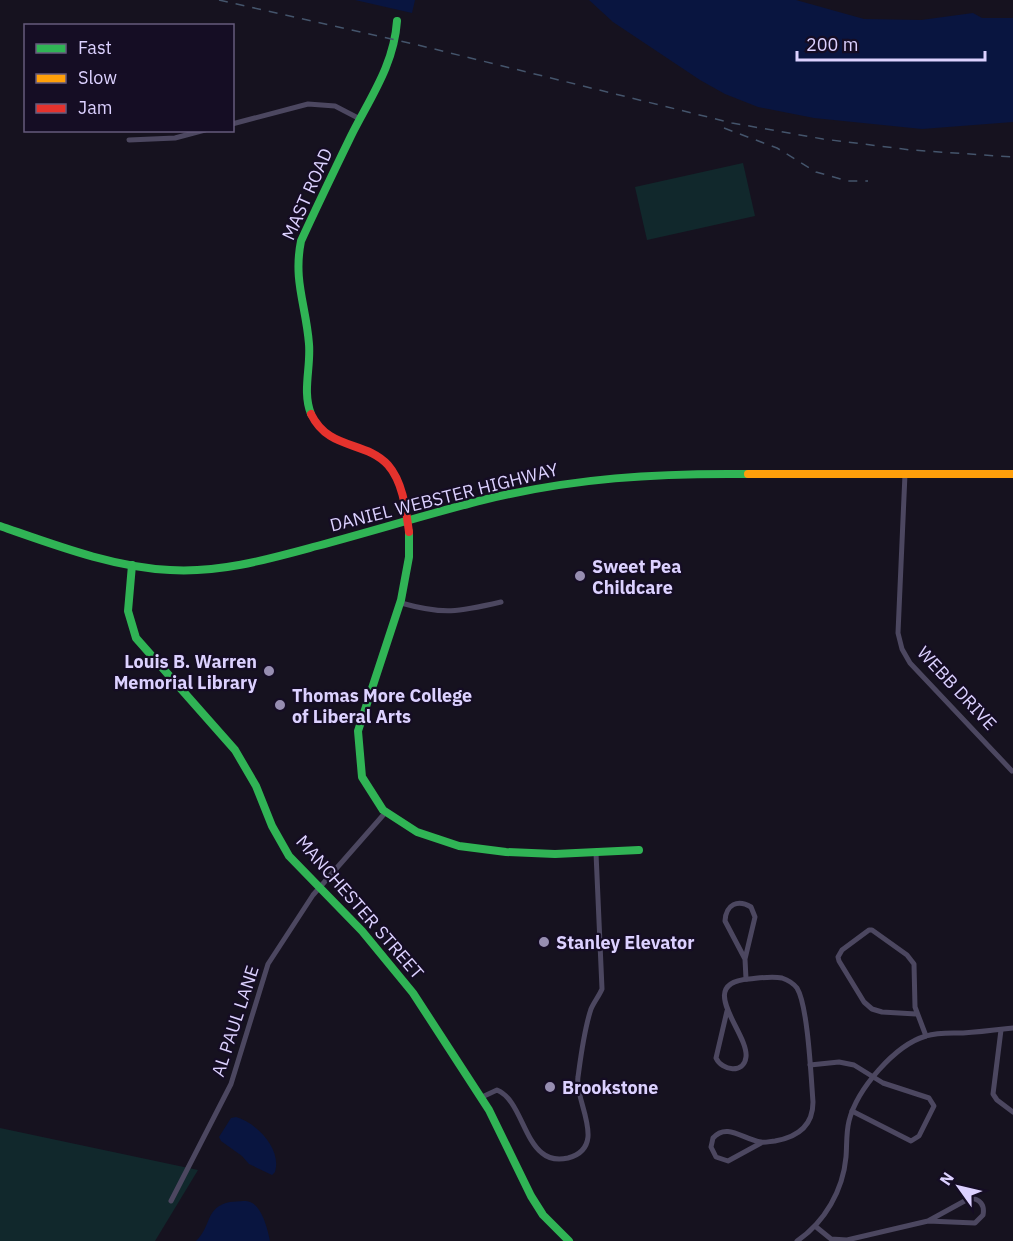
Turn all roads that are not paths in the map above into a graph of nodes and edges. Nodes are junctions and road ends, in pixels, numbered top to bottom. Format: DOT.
graph roads {
  1 [pos="397,21"];
  2 [pos="360,118"];
  3 [pos="234,123"];
  4 [pos="198,132"];
  5 [pos="129,140"];
  6 [pos="905,474"];
  7 [pos="1013,474"];
  8 [pos="407,522"];
  9 [pos="0,526"];
  10 [pos="132,565"];
  11 [pos="501,602"];
  12 [pos="400,603"];
  13 [pos="1012,771"];
  14 [pos="385,813"];
  15 [pos="639,850"];
  16 [pos="596,853"];
  17 [pos="319,887"];
  18 [pos="745,959"];
  19 [pos="746,979"];
  20 [pos="728,1011"];
  21 [pos="916,1014"];
  22 [pos="1013,1028"];
  23 [pos="1000,1030"];
  24 [pos="926,1036"];
  25 [pos="810,1065"];
  26 [pos="874,1077"];
  27 [pos="482,1097"];
  28 [pos="852,1111"];
  29 [pos="1013,1112"];
  30 [pos="761,1143"];
  31 [pos="171,1201"];
  32 [pos="928,1221"];
  33 [pos="815,1226"];
  34 [pos="568,1241"];
  35 [pos="797,1241"];
  1 -- 2 [label="street, MAST ROAD"];
  2 -- 3 [label="street"];
  2 -- 8 [label="street, MAST ROAD"];
  4 -- 5 [label="street"];
  6 -- 7 [label="street, DANIEL WEBSTER HIGHWAY"];
  6 -- 8 [label="street, DANIEL WEBSTER HIGHWAY"];
  6 -- 13 [label="street, WEBB DRIVE"];
  8 -- 10 [label="street, DANIEL WEBSTER HIGHWAY"];
  8 -- 12 [label="street, MAST ROAD"];
  9 -- 10 [label="street, DANIEL WEBSTER HIGHWAY"];
  10 -- 17 [label="street, MANCHESTER STREET"];
  11 -- 12 [label="street"];
  12 -- 14 [label="street, MAST ROAD"];
  14 -- 16 [label="street"];
  14 -- 17 [label="street, AL PAUL LANE"];
  15 -- 16 [label="street"];
  16 -- 27 [label="street"];
  17 -- 27 [label="street, MANCHESTER STREET"];
  17 -- 31 [label="street, AL PAUL LANE"];
  18 -- 18 [label="street"];
  18 -- 19 [label="street"];
  19 -- 20 [label="street"];
  19 -- 25 [label="street"];
  20 -- 20 [label="street"];
  21 -- 21 [label="street"];
  21 -- 24 [label="street"];
  22 -- 23 [label="street"];
  23 -- 24 [label="street"];
  23 -- 29 [label="street"];
  24 -- 26 [label="street"];
  25 -- 26 [label="street"];
  25 -- 30 [label="street"];
  26 -- 28 [label="street"];
  26 -- 28 [label="street"];
  27 -- 34 [label="street, MANCHESTER STREET"];
  28 -- 33 [label="street"];
  30 -- 30 [label="street"];
  32 -- 32 [label="street"];
  32 -- 33 [label="street"];
  33 -- 35 [label="street"];
}
